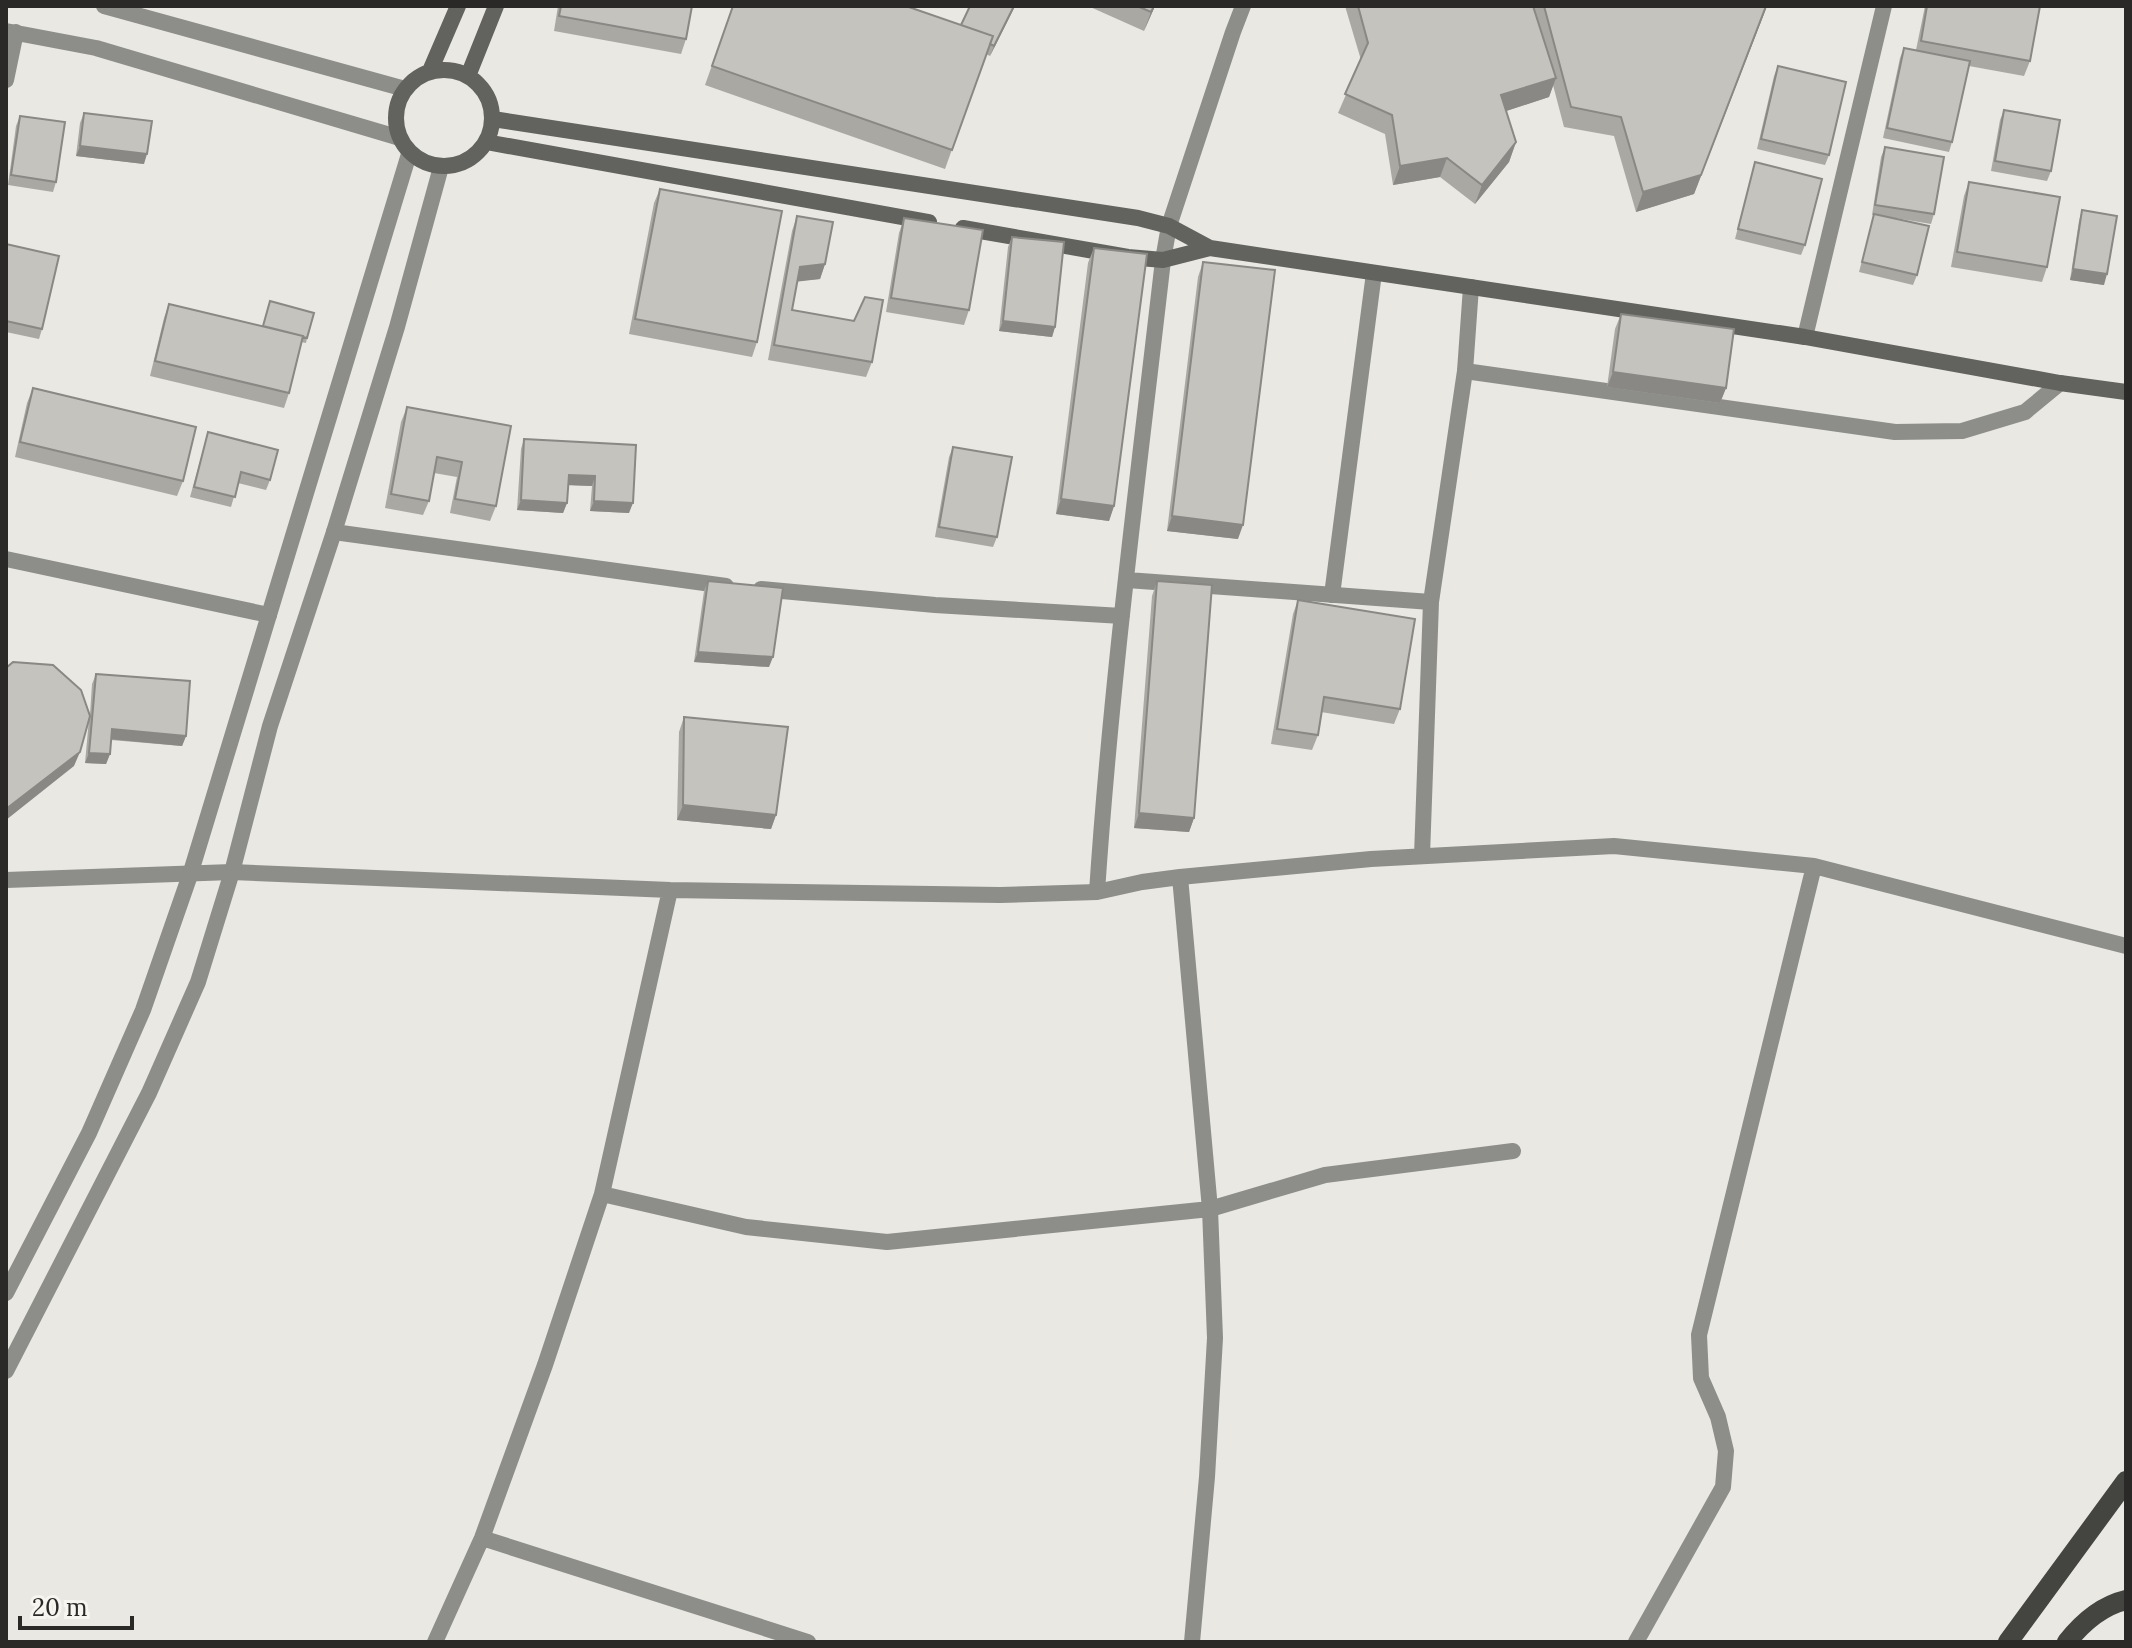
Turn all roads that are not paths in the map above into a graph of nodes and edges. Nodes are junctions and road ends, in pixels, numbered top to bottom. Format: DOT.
graph roads {
  1 [pos="104,6"];
  2 [pos="458,6"];
  3 [pos="496,6"];
  4 [pos="1243,6"];
  5 [pos="1884,6"];
  6 [pos="11,32"];
  7 [pos="430,71"];
  8 [pos="468,76"];
  9 [pos="6,80"];
  10 [pos="405,89"];
  11 [pos="493,119"];
  12 [pos="400,138"];
  13 [pos="486,142"];
  14 [pos="409,154"];
  15 [pos="441,167"];
  16 [pos="1169,226"];
  17 [pos="1210,248"];
  18 [pos="1163,260"];
  19 [pos="1374,273"];
  20 [pos="1471,287"];
  21 [pos="1805,337"];
  22 [pos="1465,371"];
  23 [pos="2060,383"];
  24 [pos="2126,392"];
  25 [pos="334,532"];
  26 [pos="6,559"];
  27 [pos="1127,580"];
  28 [pos="1332,595"];
  29 [pos="1431,602"];
  30 [pos="269,615"];
  31 [pos="1122,616"];
  32 [pos="1422,856"];
  33 [pos="1814,866"];
  34 [pos="232,872"];
  35 [pos="190,875"];
  36 [pos="1180,877"];
  37 [pos="6,880"];
  38 [pos="670,890"];
  39 [pos="1097,892"];
  40 [pos="2126,946"];
  41 [pos="1513,1151"];
  42 [pos="602,1194"];
  43 [pos="1210,1209"];
  44 [pos="6,1293"];
  45 [pos="6,1371"];
  46 [pos="2126,1481"];
  47 [pos="482,1538"];
  48 [pos="2126,1600"];
  49 [pos="435,1642"];
  50 [pos="808,1642"];
  51 [pos="1192,1642"];
  52 [pos="1636,1642"];
  53 [pos="2008,1642"];
  54 [pos="2067,1642"];
  1 -- 10 [label="street"];
  2 -- 7 [label="main road"];
  3 -- 8 [label="main road"];
  4 -- 16 [label="street"];
  5 -- 21 [label="street"];
  6 -- 9 [label="street"];
  6 -- 12 [label="street"];
  7 -- 8 [label="main road"];
  7 -- 10 [label="main road"];
  8 -- 11 [label="main road"];
  10 -- 12 [label="main road"];
  11 -- 13 [label="main road"];
  11 -- 16 [label="main road"];
  12 -- 14 [label="main road"];
  13 -- 15 [label="main road"];
  13 -- 18 [label="main road"];
  14 -- 15 [label="main road"];
  14 -- 30 [label="street"];
  15 -- 25 [label="street"];
  16 -- 17 [label="main road"];
  16 -- 18 [label="street"];
  17 -- 18 [label="main road"];
  17 -- 19 [label="main road"];
  18 -- 27 [label="street"];
  19 -- 20 [label="main road"];
  19 -- 28 [label="street"];
  20 -- 21 [label="main road"];
  20 -- 22 [label="street"];
  21 -- 23 [label="main road"];
  22 -- 23 [label="street"];
  22 -- 29 [label="street"];
  23 -- 24 [label="main road"];
  25 -- 31 [label="street"];
  25 -- 34 [label="street"];
  26 -- 30 [label="street"];
  27 -- 28 [label="street"];
  27 -- 31 [label="street"];
  28 -- 29 [label="street"];
  29 -- 32 [label="street"];
  30 -- 35 [label="street"];
  31 -- 39 [label="street"];
  32 -- 33 [label="street"];
  32 -- 36 [label="street"];
  33 -- 40 [label="street"];
  33 -- 52 [label="street"];
  34 -- 35 [label="street"];
  34 -- 38 [label="street"];
  34 -- 45 [label="street"];
  35 -- 37 [label="street"];
  35 -- 44 [label="street"];
  36 -- 39 [label="street"];
  36 -- 43 [label="street"];
  38 -- 39 [label="street"];
  38 -- 42 [label="street"];
  41 -- 43 [label="street"];
  42 -- 43 [label="street"];
  42 -- 47 [label="street"];
  43 -- 51 [label="street"];
  46 -- 53 [label="main road"];
  47 -- 49 [label="street"];
  47 -- 50 [label="street"];
  48 -- 54 [label="main road"];
}
